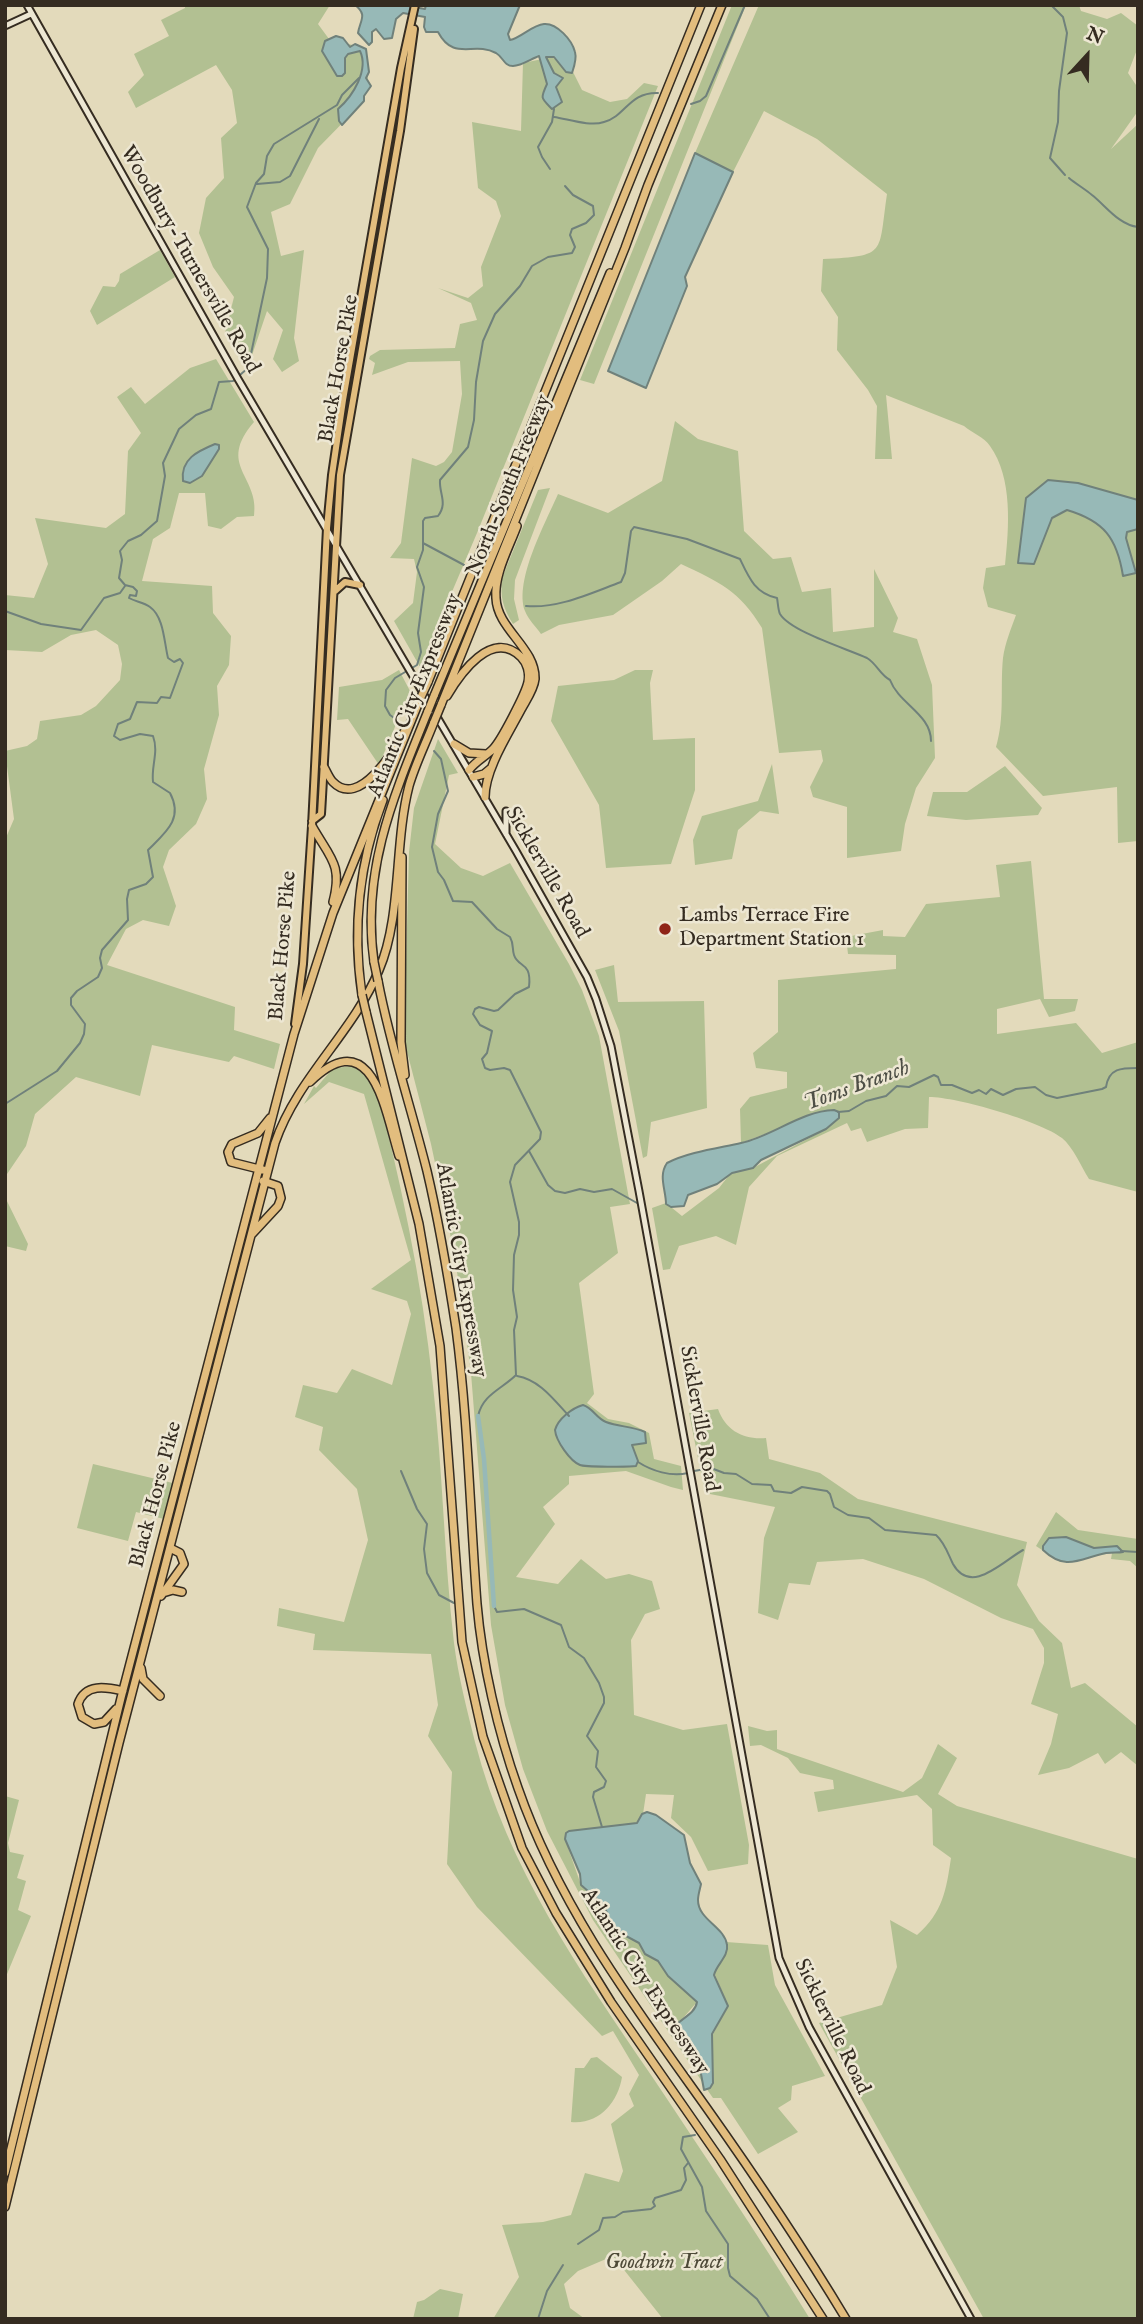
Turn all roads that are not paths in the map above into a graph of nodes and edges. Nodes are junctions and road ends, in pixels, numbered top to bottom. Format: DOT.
graph roads {
  1 [pos="27,5"];
  2 [pos="416,5"];
  3 [pos="701,5"];
  4 [pos="722,5"];
  5 [pos="31,14"];
  6 [pos="5,26"];
  7 [pos="410,36"];
  8 [pos="401,68"];
  9 [pos="409,69"];
  10 [pos="648,185"];
  11 [pos="542,453"];
  12 [pos="327,528"];
  13 [pos="336,547"];
  14 [pos="360,585"];
  15 [pos="333,596"];
  16 [pos="321,674"];
  17 [pos="329,675"];
  18 [pos="421,697"];
  19 [pos="441,705"];
  20 [pos="317,742"];
  21 [pos="325,743"];
  22 [pos="454,744"];
  23 [pos="402,746"];
  24 [pos="487,754"];
  25 [pos="324,767"];
  26 [pos="491,769"];
  27 [pos="471,774"];
  28 [pos="485,797"];
  29 [pos="506,811"];
  30 [pos="312,824"];
  31 [pos="402,828"];
  32 [pos="506,834"];
  33 [pos="324,940"];
  34 [pos="293,1034"];
  35 [pos="297,1095"];
  36 [pos="410,1111"];
  37 [pos="272,1115"];
  38 [pos="263,1170"];
  39 [pos="261,1180"];
  40 [pos="419,1224"];
  41 [pos="251,1235"];
  42 [pos="170,1548"];
  43 [pos="176,1577"];
  44 [pos="163,1592"];
  45 [pos="155,1607"];
  46 [pos="140,1664"];
  47 [pos="122,1695"];
  48 [pos="160,1696"];
  49 [pos="91,1824"];
  50 [pos="85,1883"];
  51 [pos="5,2173"];
  52 [pos="5,2207"];
  53 [pos="823,2319"];
  54 [pos="846,2319"];
  55 [pos="971,2319"];
  1 -- 5 [label="main road, Woodbury-Turnersville Road"];
  2 -- 7 [label="main road, Black Horse Pike"];
  3 -- 18 [label="highway, North-South Freeway, bridge"];
  4 -- 10 [label="highway, North-South Freeway"];
  5 -- 6 [label="main road"];
  5 -- 12 [label="main road, Woodbury-Turnersville Road"];
  7 -- 8 [label="main road, Black Horse Pike"];
  7 -- 9 [label="main road, Black Horse Pike"];
  8 -- 9 [label="main road"];
  8 -- 12 [label="main road, Black Horse Pike"];
  9 -- 13 [label="main road, Black Horse Pike"];
  10 -- 11 [label="highway, North-South Freeway"];
  10 -- 36 [label="highway, Atlantic City Expressway, bridge"];
  11 -- 19 [label="highway, North-South Freeway"];
  11 -- 26 [label="highway"];
  12 -- 13 [label="main road, Woodbury-Turnersville Road"];
  12 -- 16 [label="main road, Black Horse Pike"];
  13 -- 14 [label="main road, Sicklerville Road"];
  13 -- 15 [label="main road, Black Horse Pike"];
  14 -- 15 [label="main road"];
  14 -- 22 [label="main road, Sicklerville Road"];
  15 -- 17 [label="main road, Black Horse Pike"];
  16 -- 17 [label="main road"];
  16 -- 20 [label="main road, Black Horse Pike"];
  17 -- 21 [label="main road, Black Horse Pike"];
  18 -- 23 [label="highway, North-South Freeway"];
  18 -- 25 [label="highway"];
  19 -- 24 [label="highway"];
  19 -- 31 [label="highway, North-South Freeway, bridge"];
  20 -- 21 [label="main road"];
  20 -- 30 [label="main road, Black Horse Pike"];
  21 -- 25 [label="main road, Black Horse Pike"];
  22 -- 24 [label="highway"];
  22 -- 27 [label="main road, Sicklerville Road"];
  23 -- 33 [label="highway, North-South Freeway"];
  23 -- 40 [label="highway, Atlantic City Expressway, bridge"];
  24 -- 27 [label="highway"];
  25 -- 30 [label="main road, Black Horse Pike"];
  26 -- 27 [label="highway"];
  26 -- 28 [label="highway"];
  27 -- 28 [label="main road, Sicklerville Road"];
  28 -- 32 [label="main road, Sicklerville Road"];
  29 -- 32 [label="main road"];
  30 -- 33 [label="highway"];
  30 -- 34 [label="main road, Black Horse Pike"];
  31 -- 35 [label="highway, North-South Freeway"];
  31 -- 36 [label="highway"];
  32 -- 55 [label="main road, Sicklerville Road"];
  33 -- 34 [label="highway, North-South Freeway"];
  34 -- 37 [label="highway, Black Horse Pike"];
  35 -- 38 [label="highway, North-South Freeway"];
  35 -- 40 [label="highway"];
  36 -- 54 [label="highway, Atlantic City Expressway"];
  37 -- 38 [label="highway, Black Horse Pike"];
  37 -- 38 [label="highway"];
  38 -- 39 [label="highway, Black Horse Pike"];
  39 -- 41 [label="highway, Black Horse Pike"];
  39 -- 41 [label="highway"];
  39 -- 47 [label="highway, Black Horse Pike"];
  40 -- 53 [label="highway, Atlantic City Expressway"];
  41 -- 42 [label="highway, Black Horse Pike"];
  42 -- 43 [label="highway"];
  42 -- 45 [label="highway, Black Horse Pike"];
  43 -- 44 [label="highway"];
  43 -- 44 [label="highway"];
  44 -- 45 [label="highway"];
  45 -- 46 [label="highway, Black Horse Pike"];
  46 -- 48 [label="highway"];
  46 -- 50 [label="highway, Black Horse Pike"];
  47 -- 47 [label="highway"];
  47 -- 49 [label="highway, Black Horse Pike"];
  49 -- 50 [label="highway"];
  49 -- 51 [label="highway, Black Horse Pike"];
  50 -- 52 [label="highway, Black Horse Pike"];
}
